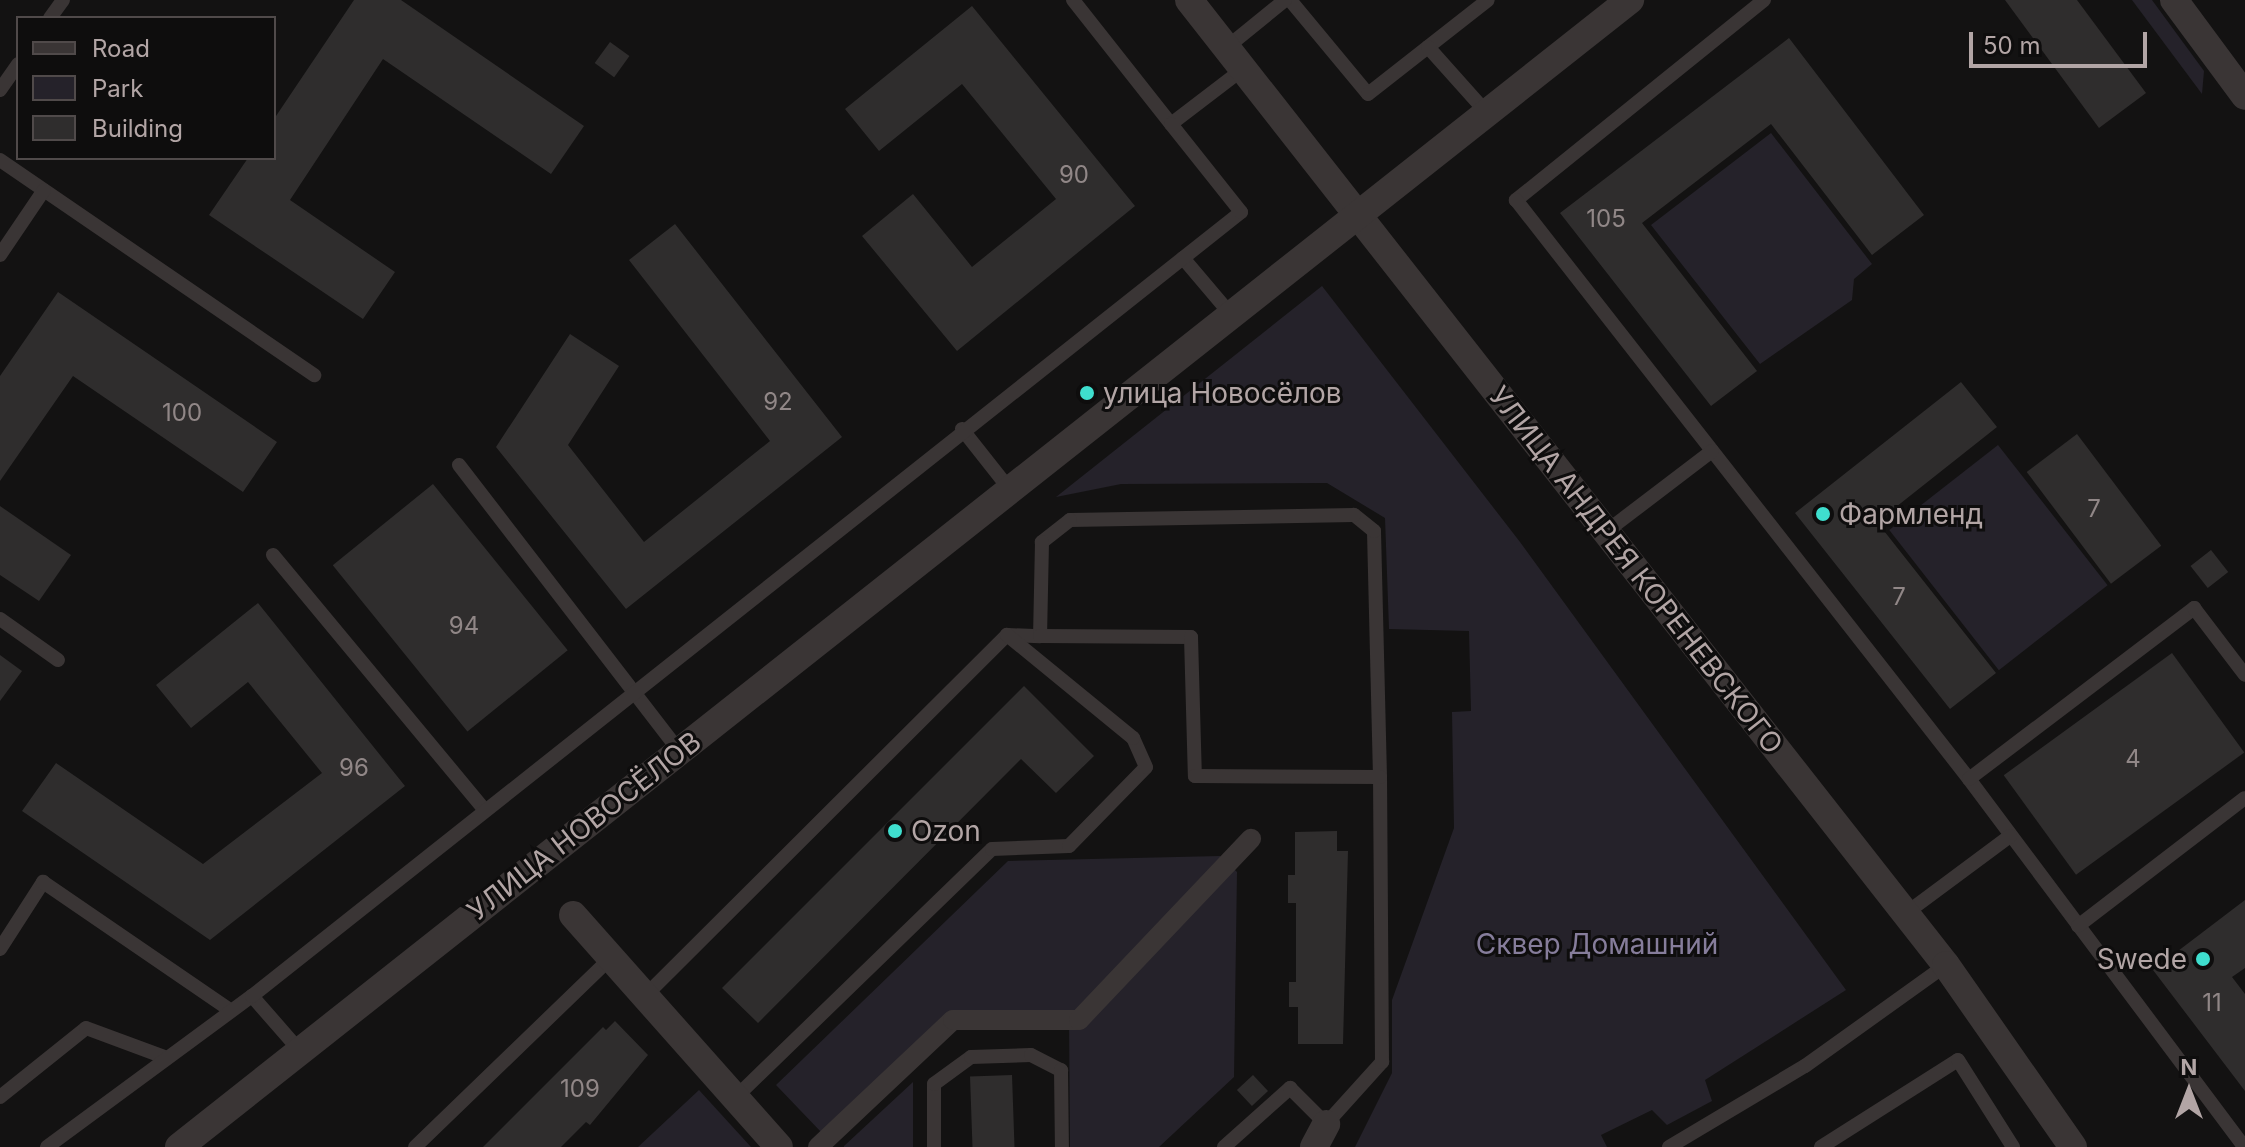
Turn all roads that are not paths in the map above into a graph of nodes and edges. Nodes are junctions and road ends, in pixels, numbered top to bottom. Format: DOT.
graph roads {
  1 [pos="1073,0"];
  2 [pos="1189,0"];
  3 [pos="1288,0"];
  4 [pos="1488,0"];
  5 [pos="1630,0"];
  6 [pos="1764,0"];
  7 [pos="2174,0"];
  8 [pos="1428,47"];
  9 [pos="1234,58"];
  10 [pos="16,67"];
  11 [pos="0,90"];
  12 [pos="2245,96"];
  13 [pos="1488,114"];
  14 [pos="1171,124"];
  15 [pos="0,160"];
  16 [pos="44,190"];
  17 [pos="1360,217"];
  18 [pos="0,255"];
  19 [pos="1183,258"];
  20 [pos="1233,317"];
  21 [pos="314,375"];
  22 [pos="962,429"];
  23 [pos="1712,451"];
  24 [pos="459,465"];
  25 [pos="1011,491"];
  26 [pos="1607,531"];
  27 [pos="273,555"];
  28 [pos="0,619"];
  29 [pos="1007,635"];
  30 [pos="1040,636"];
  31 [pos="58,660"];
  32 [pos="2245,675"];
  33 [pos="633,690"];
  34 [pos="679,751"];
  35 [pos="1380,777"];
  36 [pos="1969,779"];
  37 [pos="2245,798"];
  38 [pos="483,808"];
  39 [pos="2010,836"];
  40 [pos="1251,839"];
  41 [pos="1905,914"];
  42 [pos="573,915"];
  43 [pos="2078,926"];
  44 [pos="0,949"];
  45 [pos="611,958"];
  46 [pos="1946,965"];
  47 [pos="646,995"];
  48 [pos="252,996"];
  49 [pos="230,1010"];
  50 [pos="300,1051"];
  51 [pos="167,1058"];
  52 [pos="0,1097"];
  53 [pos="736,1097"];
  54 [pos="1320,1135"];
  55 [pos="47,1147"];
  56 [pos="179,1147"];
  57 [pos="415,1147"];
  58 [pos="779,1147"];
  59 [pos="818,1147"];
  60 [pos="934,1147"];
  61 [pos="1062,1147"];
  62 [pos="1224,1147"];
  63 [pos="1669,1147"];
  64 [pos="1821,1147"];
  65 [pos="2013,1147"];
  66 [pos="2073,1147"];
  67 [pos="2244,1147"];
  1 -- 14 [label="lane"];
  2 -- 9 [label="street, УЛИЦА АНДРЕЯ КОРЕНЕВСКОГО"];
  3 -- 8 [label="lane"];
  3 -- 9 [label="lane"];
  4 -- 8 [label="lane"];
  5 -- 13 [label="street, УЛИЦА НОВОСЁЛОВ"];
  6 -- 23 [label="lane"];
  7 -- 12 [label="street"];
  8 -- 13 [label="lane"];
  9 -- 14 [label="lane"];
  9 -- 17 [label="street, УЛИЦА АНДРЕЯ КОРЕНЕВСКОГО"];
  10 -- 11 [label="lane"];
  13 -- 17 [label="street, УЛИЦА НОВОСЁЛОВ"];
  14 -- 19 [label="lane"];
  15 -- 16 [label="lane"];
  16 -- 18 [label="lane"];
  16 -- 21 [label="lane"];
  17 -- 20 [label="street, УЛИЦА НОВОСЁЛОВ"];
  17 -- 26 [label="street, УЛИЦА АНДРЕЯ КОРЕНЕВСКОГО"];
  19 -- 20 [label="lane"];
  19 -- 22 [label="lane"];
  20 -- 25 [label="street, УЛИЦА НОВОСЁЛОВ"];
  22 -- 25 [label="lane"];
  22 -- 33 [label="lane"];
  23 -- 26 [label="lane"];
  23 -- 36 [label="lane"];
  24 -- 33 [label="lane"];
  25 -- 34 [label="street, УЛИЦА НОВОСЁЛОВ"];
  26 -- 41 [label="street, УЛИЦА АНДРЕЯ КОРЕНЕВСКОГО"];
  27 -- 38 [label="lane"];
  28 -- 31 [label="lane"];
  29 -- 30 [label="lane"];
  29 -- 47 [label="lane"];
  29 -- 53 [label="lane"];
  30 -- 35 [label="lane"];
  30 -- 35 [label="lane"];
  32 -- 36 [label="lane"];
  33 -- 34 [label="lane"];
  33 -- 38 [label="lane"];
  34 -- 50 [label="street, УЛИЦА НОВОСЁЛОВ"];
  35 -- 54 [label="lane"];
  36 -- 39 [label="lane"];
  37 -- 43 [label="lane"];
  38 -- 48 [label="lane"];
  39 -- 41 [label="lane"];
  39 -- 43 [label="lane"];
  40 -- 59 [label="street"];
  41 -- 46 [label="street, УЛИЦА АНДРЕЯ КОРЕНЕВСКОГО"];
  42 -- 45 [label="street"];
  43 -- 67 [label="lane"];
  44 -- 49 [label="lane"];
  45 -- 47 [label="street"];
  45 -- 57 [label="lane"];
  46 -- 63 [label="lane"];
  46 -- 66 [label="street, УЛИЦА АНДРЕЯ КОРЕНЕВСКОГО"];
  47 -- 53 [label="street"];
  48 -- 49 [label="lane"];
  48 -- 50 [label="lane"];
  49 -- 51 [label="lane"];
  50 -- 56 [label="street, УЛИЦА НОВОСЁЛОВ"];
  51 -- 52 [label="lane"];
  51 -- 55 [label="lane"];
  53 -- 58 [label="street"];
  54 -- 62 [label="lane"];
  60 -- 61 [label="lane"];
  64 -- 65 [label="lane"];
}
